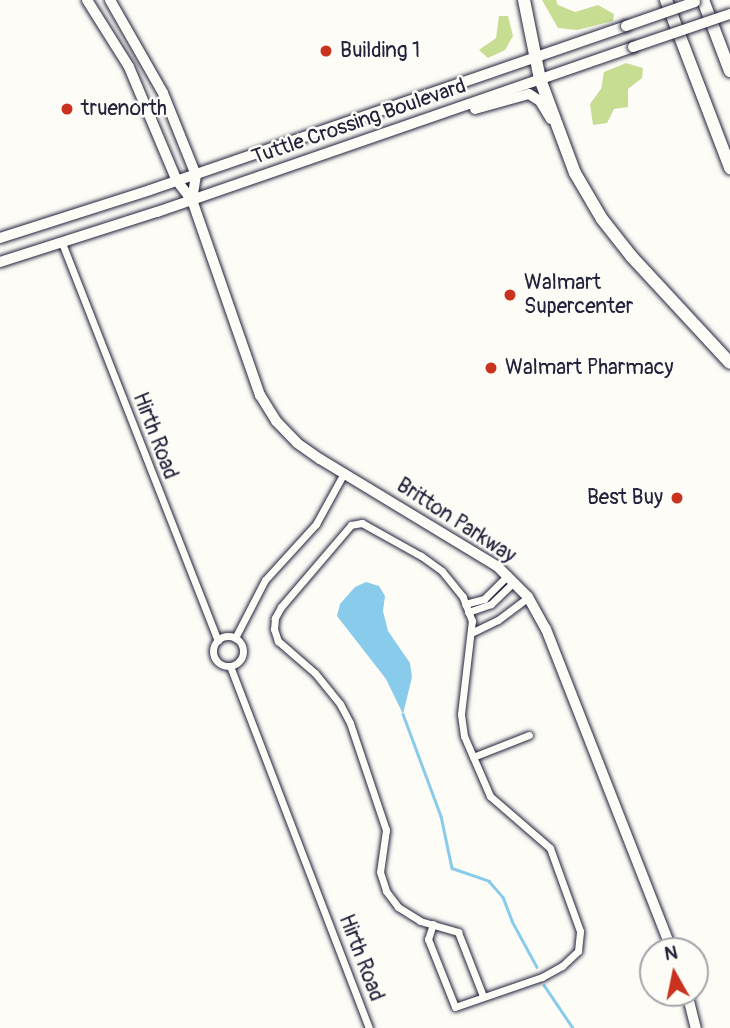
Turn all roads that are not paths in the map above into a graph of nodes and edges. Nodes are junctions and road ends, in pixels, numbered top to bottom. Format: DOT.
graph roads {
  1 [pos="87,0"];
  2 [pos="110,0"];
  3 [pos="524,0"];
  4 [pos="666,0"];
  5 [pos="702,0"];
  6 [pos="730,14"];
  7 [pos="535,57"];
  8 [pos="730,71"];
  9 [pos="540,79"];
  10 [pos="451,111"];
  11 [pos="554,123"];
  12 [pos="730,168"];
  13 [pos="195,174"];
  14 [pos="177,181"];
  15 [pos="192,200"];
  16 [pos="0,237"];
  17 [pos="62,243"];
  18 [pos="0,262"];
  19 [pos="730,363"];
  20 [pos="344,473"];
  21 [pos="511,578"];
  22 [pos="528,597"];
  23 [pos="486,602"];
  24 [pos="465,604"];
  25 [pos="468,612"];
  26 [pos="498,620"];
  27 [pos="471,633"];
  28 [pos="235,638"];
  29 [pos="218,640"];
  30 [pos="230,666"];
  31 [pos="529,735"];
  32 [pos="473,757"];
  33 [pos="433,925"];
  34 [pos="667,937"];
  35 [pos="483,996"];
  36 [pos="691,1007"];
  37 [pos="369,1028"];
  38 [pos="696,1028"];
  1 -- 14 [label="main road"];
  2 -- 13 [label="main road"];
  3 -- 7 [label="highway"];
  4 -- 12 [label="highway"];
  5 -- 7 [label="main road, Tuttle Crossing Boulevard, bridge"];
  5 -- 8 [label="highway"];
  6 -- 9 [label="main road, Tuttle Crossing Boulevard, bridge"];
  7 -- 9 [label="highway"];
  7 -- 13 [label="main road, Tuttle Crossing Boulevard"];
  9 -- 10 [label="main road, Tuttle Crossing Boulevard"];
  9 -- 11 [label="highway"];
  10 -- 11 [label="main road"];
  10 -- 15 [label="main road, Tuttle Crossing Boulevard"];
  11 -- 19 [label="highway"];
  13 -- 14 [label="main road, Tuttle Crossing Boulevard"];
  13 -- 15 [label="main road"];
  14 -- 15 [label="main road"];
  14 -- 16 [label="main road, Tuttle Crossing Boulevard"];
  15 -- 17 [label="main road, Tuttle Crossing Boulevard"];
  15 -- 20 [label="main road, Britton Parkway"];
  17 -- 18 [label="main road, Tuttle Crossing Boulevard"];
  17 -- 29 [label="street, Hirth Road"];
  20 -- 21 [label="main road, Britton Parkway"];
  20 -- 28 [label="street"];
  21 -- 22 [label="main road, Britton Parkway"];
  21 -- 23 [label="street"];
  22 -- 26 [label="street"];
  22 -- 34 [label="main road, Britton Parkway"];
  23 -- 24 [label="street"];
  23 -- 25 [label="street"];
  23 -- 26 [label="street"];
  24 -- 25 [label="street"];
  24 -- 33 [label="street"];
  25 -- 27 [label="street"];
  26 -- 27 [label="street"];
  27 -- 32 [label="street"];
  28 -- 29 [label="street"];
  28 -- 30 [label="street"];
  29 -- 30 [label="street"];
  30 -- 37 [label="street, Hirth Road"];
  31 -- 32 [label="street"];
  32 -- 35 [label="street"];
  33 -- 35 [label="street"];
  33 -- 35 [label="street"];
  36 -- 38 [label="main road"];
}
